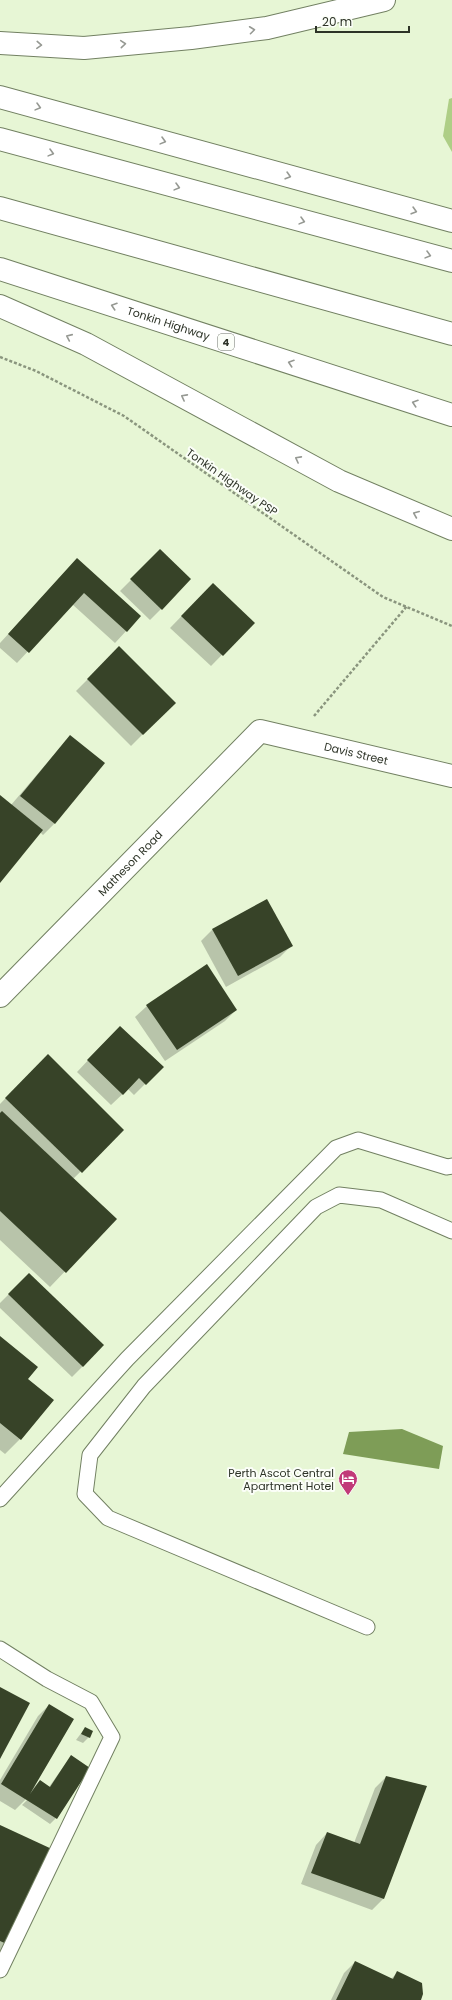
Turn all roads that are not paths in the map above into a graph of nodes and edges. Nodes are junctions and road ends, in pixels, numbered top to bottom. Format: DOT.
graph roads {
  1 [pos="384,0"];
  2 [pos="0,43"];
  3 [pos="0,97"];
  4 [pos="0,140"];
  5 [pos="0,208"];
  6 [pos="452,222"];
  7 [pos="452,261"];
  8 [pos="0,269"];
  9 [pos="0,306"];
  10 [pos="452,334"];
  11 [pos="452,415"];
  12 [pos="452,529"];
  13 [pos="260,731"];
  14 [pos="452,776"];
  15 [pos="0,995"];
  16 [pos="452,1166"];
  17 [pos="452,1231"];
  18 [pos="0,1499"];
  19 [pos="367,1627"];
  20 [pos="0,1649"];
  21 [pos="0,1970"];
  2 -- 1 [label="main road, one-way"];
  3 -- 6 [label="main road, one-way"];
  4 -- 7 [label="main road, one-way"];
  5 -- 10 [label="main road"];
  11 -- 8 [label="main road, Tonkin Highway / 4, one-way"];
  12 -- 9 [label="main road, one-way"];
  13 -- 14 [label="main road, Davis Street"];
  13 -- 15 [label="main road, Matheson Road"];
  16 -- 18 [label="lane"];
  17 -- 19 [label="lane"];
  20 -- 21 [label="lane"];
}
